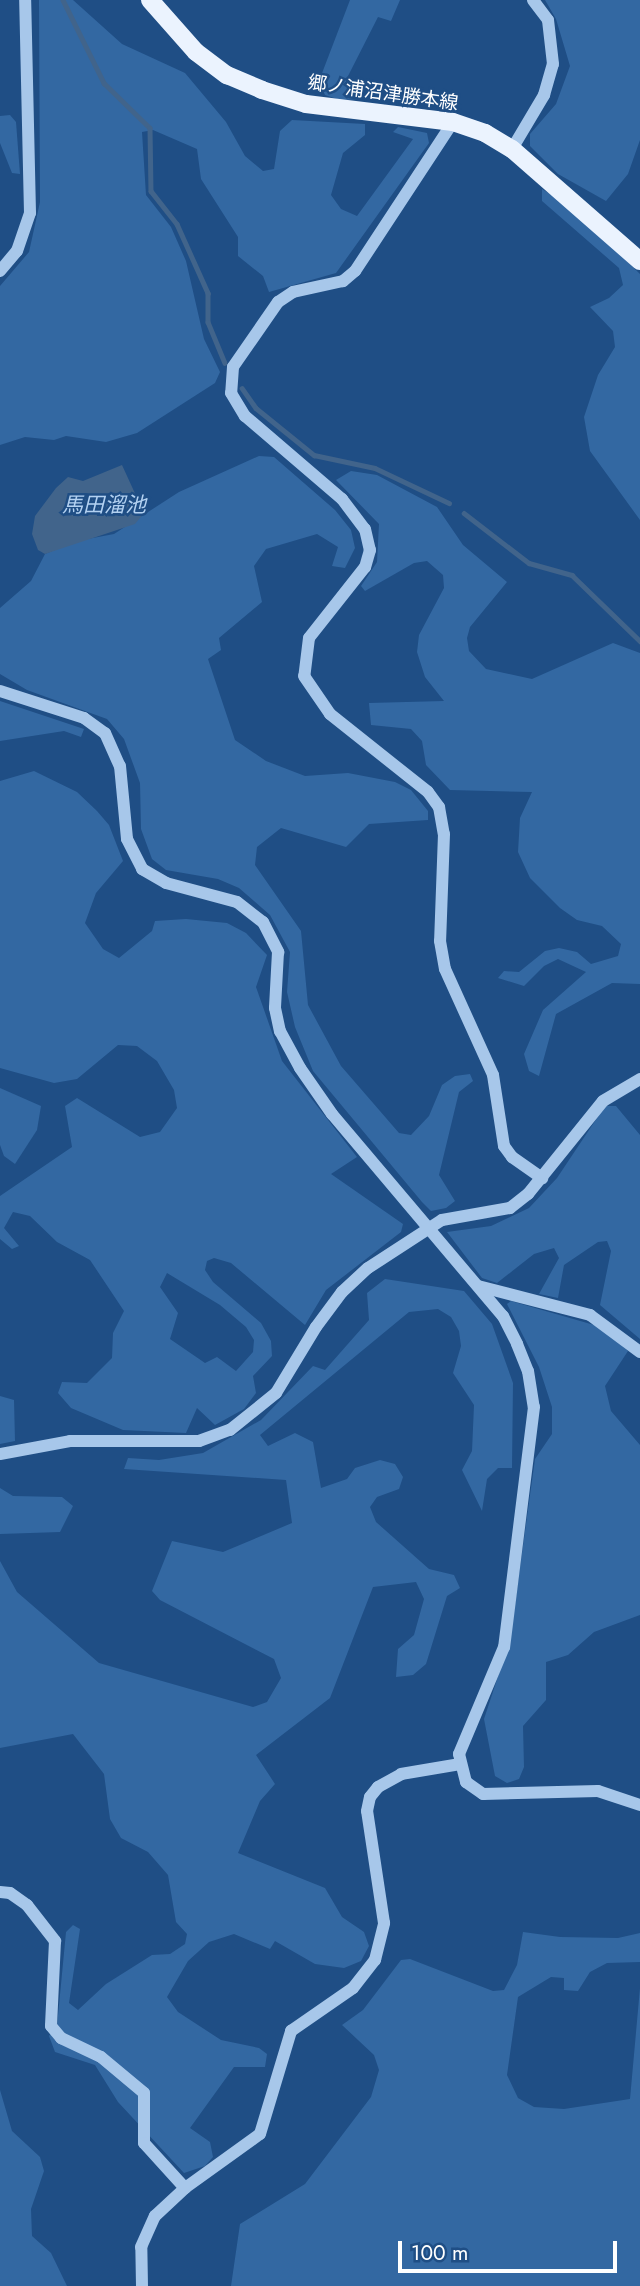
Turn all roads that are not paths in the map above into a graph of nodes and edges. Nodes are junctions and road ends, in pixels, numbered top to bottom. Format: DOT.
graph roads {
  1 [pos="25,0"];
  2 [pos="150,0"];
  3 [pos="533,0"];
  4 [pos="453,122"];
  5 [pos="512,149"];
  6 [pos="640,261"];
  7 [pos="0,271"];
  8 [pos="0,691"];
  9 [pos="640,1079"];
  10 [pos="542,1178"];
  11 [pos="429,1227"];
  12 [pos="477,1286"];
  13 [pos="640,1352"];
  14 [pos="0,1454"];
  15 [pos="460,1764"];
  16 [pos="640,1805"];
  17 [pos="0,1892"];
  18 [pos="185,2188"];
  19 [pos="142,2286"];
  1 -- 7 [label="street"];
  2 -- 4 [label="main road, 郷ノ浦沼津勝本線"];
  3 -- 5 [label="street"];
  4 -- 5 [label="main road, 郷ノ浦沼津勝本線"];
  4 -- 10 [label="street"];
  5 -- 6 [label="main road, 郷ノ浦沼津勝本線"];
  8 -- 11 [label="street"];
  9 -- 10 [label="street"];
  10 -- 11 [label="street"];
  11 -- 12 [label="street"];
  11 -- 14 [label="street"];
  12 -- 13 [label="street"];
  12 -- 15 [label="street"];
  15 -- 16 [label="street"];
  15 -- 18 [label="street"];
  17 -- 18 [label="street"];
  18 -- 19 [label="street"];
}
